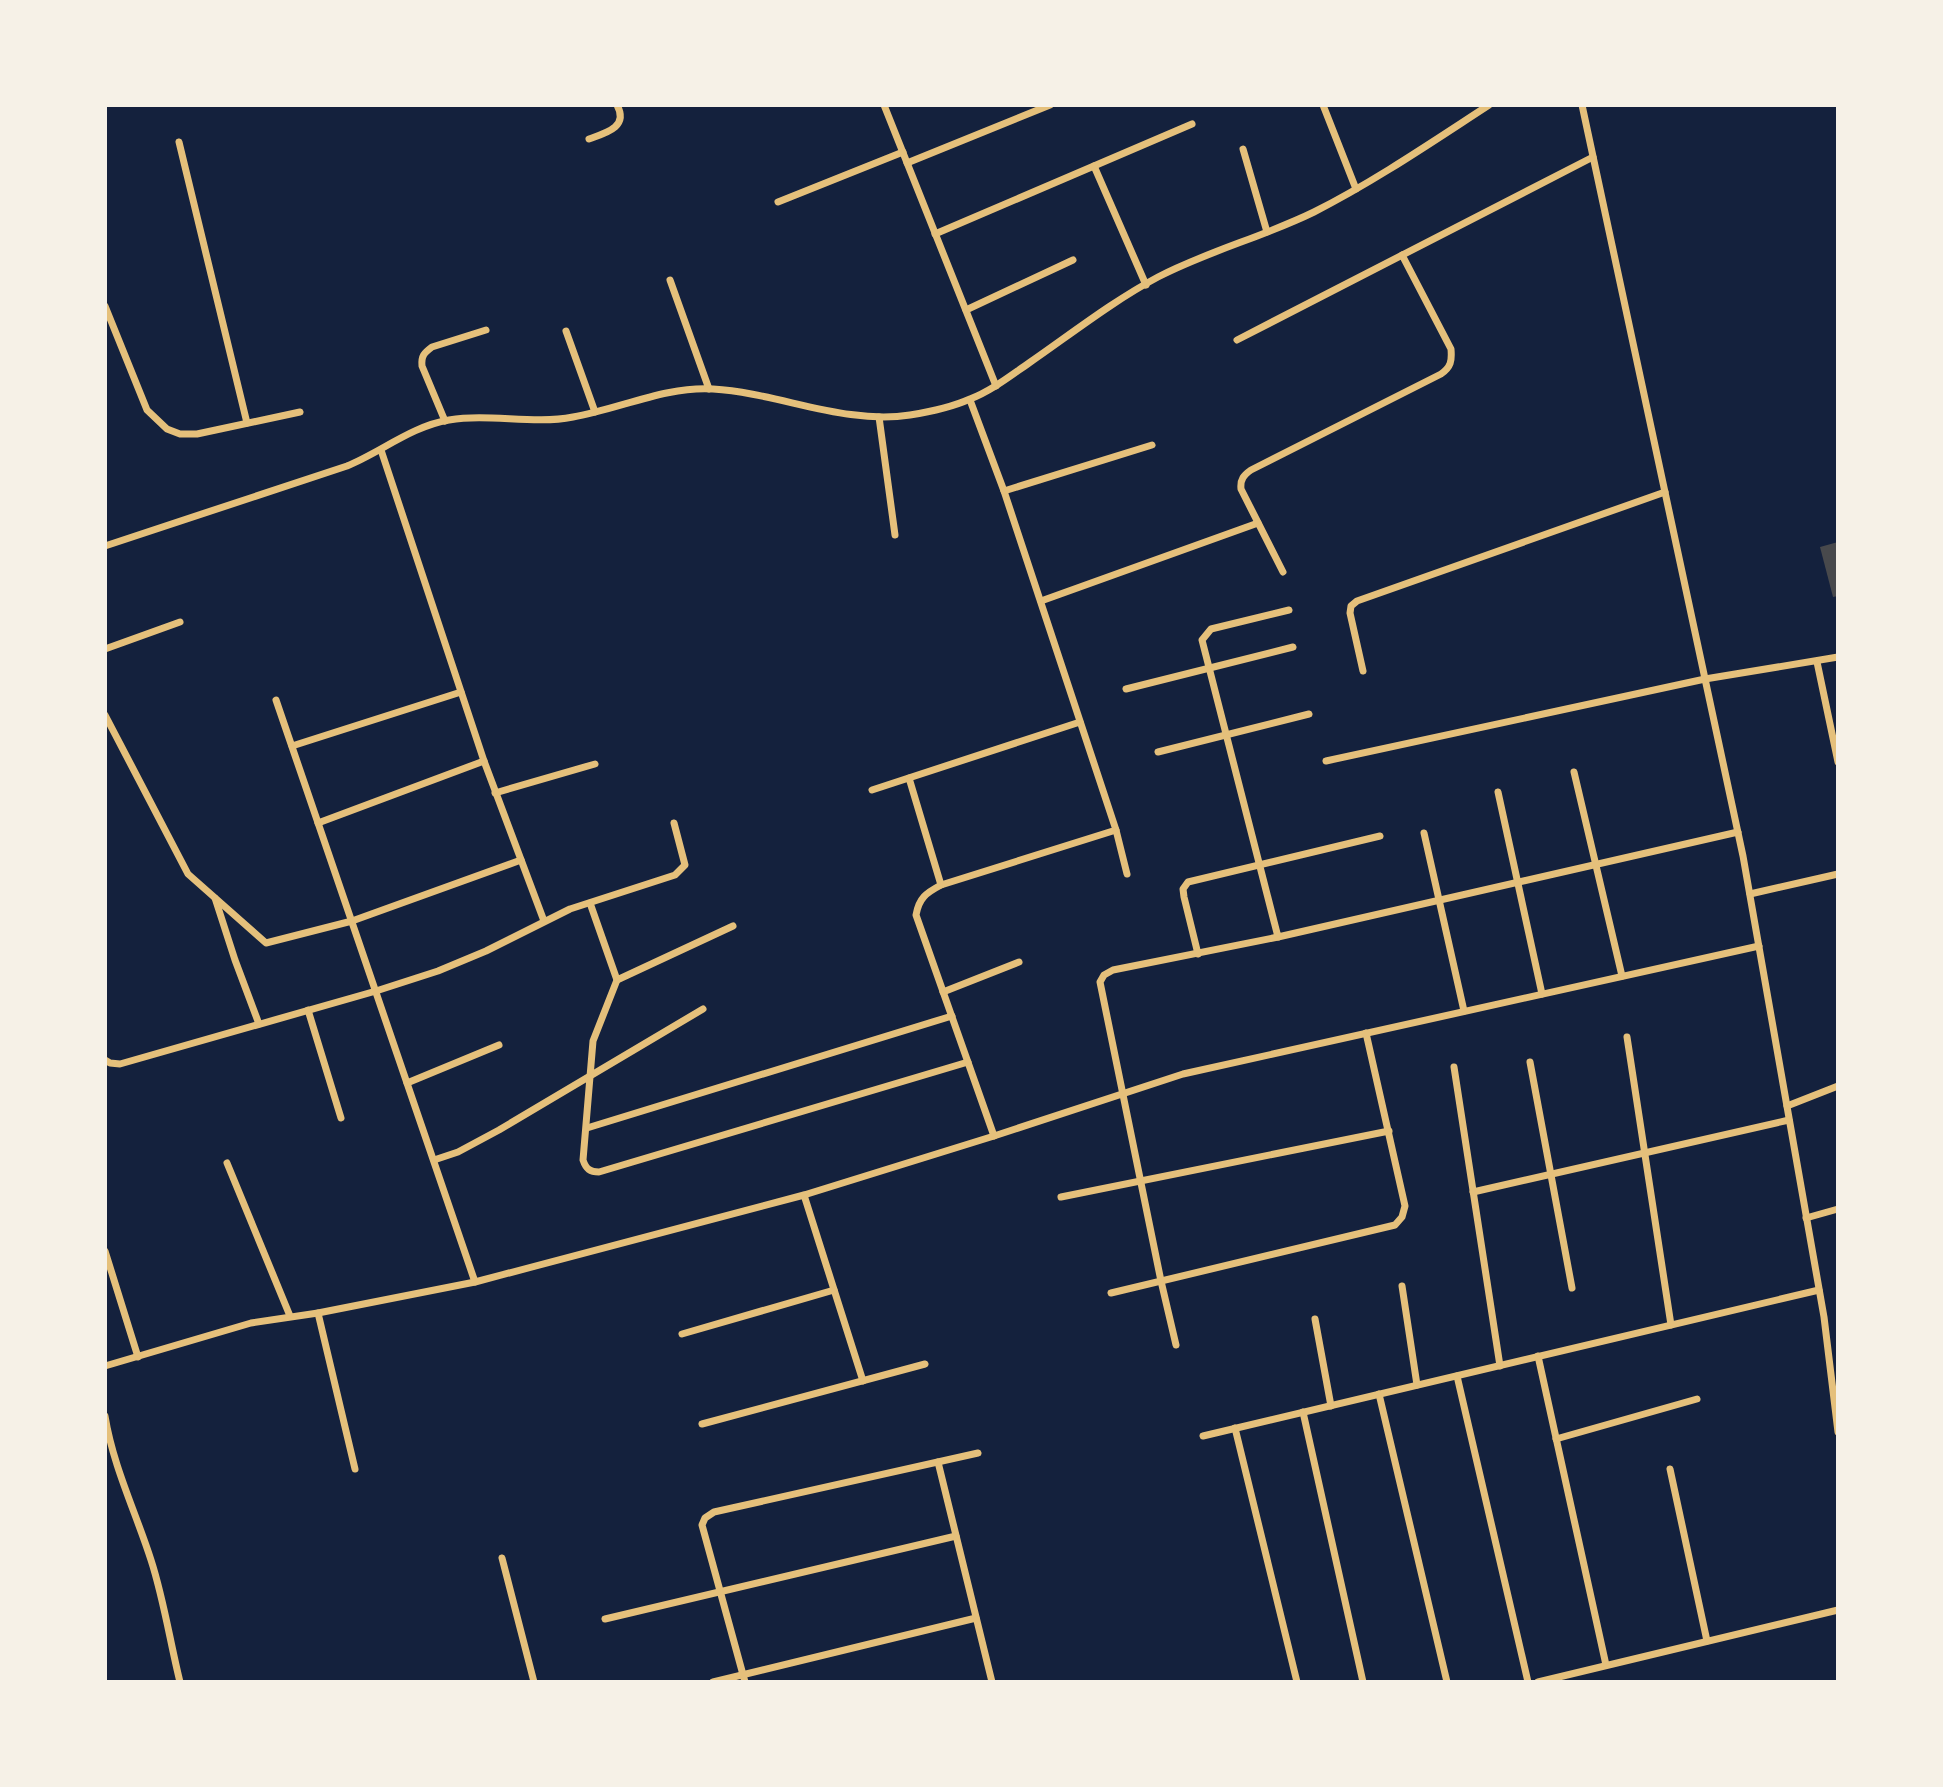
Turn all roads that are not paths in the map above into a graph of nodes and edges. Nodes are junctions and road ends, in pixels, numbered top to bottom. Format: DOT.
graph roads {
  1 [pos="617,105"];
  2 [pos="884,105"];
  3 [pos="1050,105"];
  4 [pos="1323,105"];
  5 [pos="1489,105"];
  6 [pos="1582,105"];
  7 [pos="1192,124"];
  8 [pos="589,139"];
  9 [pos="179,142"];
  10 [pos="1242,149"];
  11 [pos="903,152"];
  12 [pos="1593,157"];
  13 [pos="907,163"];
  14 [pos="1094,166"];
  15 [pos="1356,190"];
  16 [pos="778,202"];
  17 [pos="1267,232"];
  18 [pos="935,234"];
  19 [pos="1402,255"];
  20 [pos="1073,260"];
  21 [pos="670,280"];
  22 [pos="1146,285"];
  23 [pos="105,306"];
  24 [pos="966,310"];
  25 [pos="486,330"];
  26 [pos="566,331"];
  27 [pos="1237,340"];
  28 [pos="996,386"];
  29 [pos="709,388"];
  30 [pos="970,400"];
  31 [pos="300,412"];
  32 [pos="596,412"];
  33 [pos="879,417"];
  34 [pos="445,421"];
  35 [pos="247,423"];
  36 [pos="1152,445"];
  37 [pos="381,450"];
  38 [pos="1004,491"];
  39 [pos="1665,492"];
  40 [pos="1258,523"];
  41 [pos="895,535"];
  42 [pos="105,546"];
  43 [pos="1283,572"];
  44 [pos="1041,601"];
  45 [pos="1289,610"];
  46 [pos="180,622"];
  47 [pos="1293,647"];
  48 [pos="105,649"];
  49 [pos="1838,657"];
  50 [pos="1817,662"];
  51 [pos="1210,668"];
  52 [pos="1363,671"];
  53 [pos="1705,679"];
  54 [pos="1126,689"];
  55 [pos="461,692"];
  56 [pos="276,700"];
  57 [pos="1309,714"];
  58 [pos="105,715"];
  59 [pos="1080,722"];
  60 [pos="1226,735"];
  61 [pos="292,746"];
  62 [pos="1158,752"];
  63 [pos="484,761"];
  64 [pos="1326,761"];
  65 [pos="1838,762"];
  66 [pos="595,764"];
  67 [pos="1574,772"];
  68 [pos="909,778"];
  69 [pos="872,790"];
  70 [pos="1498,792"];
  71 [pos="495,793"];
  72 [pos="318,823"];
  73 [pos="674,823"];
  74 [pos="1116,830"];
  75 [pos="1738,832"];
  76 [pos="1424,833"];
  77 [pos="1380,836"];
  78 [pos="521,860"];
  79 [pos="1258,864"];
  80 [pos="1596,865"];
  81 [pos="1127,874"];
  82 [pos="1838,874"];
  83 [pos="1518,883"];
  84 [pos="941,885"];
  85 [pos="1750,894"];
  86 [pos="215,897"];
  87 [pos="1439,902"];
  88 [pos="590,903"];
  89 [pos="352,921"];
  90 [pos="544,921"];
  91 [pos="733,926"];
  92 [pos="1278,937"];
  93 [pos="1759,946"];
  94 [pos="1198,954"];
  95 [pos="1019,962"];
  96 [pos="1622,976"];
  97 [pos="617,980"];
  98 [pos="376,991"];
  99 [pos="943,992"];
  100 [pos="1542,994"];
  101 [pos="703,1009"];
  102 [pos="308,1010"];
  103 [pos="1464,1011"];
  104 [pos="952,1016"];
  105 [pos="259,1024"];
  106 [pos="1366,1033"];
  107 [pos="1627,1037"];
  108 [pos="499,1045"];
  109 [pos="105,1060"];
  110 [pos="968,1062"];
  111 [pos="1530,1062"];
  112 [pos="1454,1067"];
  113 [pos="591,1077"];
  114 [pos="407,1083"];
  115 [pos="1838,1086"];
  116 [pos="1124,1093"];
  117 [pos="1787,1106"];
  118 [pos="341,1118"];
  119 [pos="1789,1120"];
  120 [pos="587,1128"];
  121 [pos="1389,1131"];
  122 [pos="994,1136"];
  123 [pos="1645,1152"];
  124 [pos="434,1160"];
  125 [pos="227,1163"];
  126 [pos="1551,1174"];
  127 [pos="1142,1180"];
  128 [pos="1473,1192"];
  129 [pos="804,1195"];
  130 [pos="1061,1197"];
  131 [pos="1838,1209"];
  132 [pos="1806,1217"];
  133 [pos="105,1251"];
  134 [pos="1161,1281"];
  135 [pos="475,1282"];
  136 [pos="1402,1286"];
  137 [pos="1572,1288"];
  138 [pos="834,1290"];
  139 [pos="1819,1290"];
  140 [pos="1111,1293"];
  141 [pos="317,1314"];
  142 [pos="290,1316"];
  143 [pos="1315,1319"];
  144 [pos="1671,1325"];
  145 [pos="682,1334"];
  146 [pos="1838,1343"];
  147 [pos="1176,1345"];
  148 [pos="1827,1347"];
  149 [pos="1538,1356"];
  150 [pos="138,1357"];
  151 [pos="925,1364"];
  152 [pos="105,1366"];
  153 [pos="1500,1366"];
  154 [pos="1457,1376"];
  155 [pos="863,1381"];
  156 [pos="1417,1385"];
  157 [pos="1379,1394"];
  158 [pos="1697,1399"];
  159 [pos="1331,1406"];
  160 [pos="1303,1412"];
  161 [pos="105,1416"];
  162 [pos="702,1424"];
  163 [pos="1235,1428"];
  164 [pos="1838,1432"];
  165 [pos="1203,1436"];
  166 [pos="1556,1439"];
  167 [pos="978,1453"];
  168 [pos="938,1462"];
  169 [pos="355,1469"];
  170 [pos="1671,1469"];
  171 [pos="956,1536"];
  172 [pos="502,1558"];
  173 [pos="721,1592"];
  174 [pos="1838,1610"];
  175 [pos="976,1618"];
  176 [pos="605,1619"];
  177 [pos="1707,1641"];
  178 [pos="1606,1665"];
  179 [pos="744,1678"];
  180 [pos="1554,1680"];
  181 [pos="180,1682"];
  182 [pos="534,1682"];
  183 [pos="713,1682"];
  184 [pos="992,1682"];
  185 [pos="1297,1682"];
  186 [pos="1363,1682"];
  187 [pos="1447,1682"];
  188 [pos="1528,1682"];
  189 [pos="1538,1682"];
  1 -- 8 [label="street"];
  2 -- 11 [label="street"];
  3 -- 13 [label="street"];
  4 -- 15 [label="street"];
  5 -- 15 [label="street"];
  6 -- 12 [label="street"];
  7 -- 14 [label="street"];
  9 -- 35 [label="street"];
  10 -- 17 [label="street"];
  11 -- 13 [label="street"];
  11 -- 16 [label="street"];
  12 -- 19 [label="street"];
  12 -- 39 [label="street"];
  13 -- 18 [label="street"];
  14 -- 18 [label="street"];
  14 -- 22 [label="street"];
  15 -- 17 [label="street"];
  17 -- 22 [label="street"];
  18 -- 24 [label="street"];
  19 -- 27 [label="street"];
  19 -- 40 [label="street"];
  20 -- 24 [label="street"];
  21 -- 29 [label="street"];
  22 -- 28 [label="street"];
  23 -- 35 [label="street"];
  24 -- 28 [label="street"];
  25 -- 34 [label="street"];
  26 -- 32 [label="street"];
  28 -- 30 [label="street"];
  29 -- 32 [label="street"];
  29 -- 33 [label="street"];
  30 -- 33 [label="street"];
  30 -- 38 [label="street"];
  31 -- 35 [label="street"];
  32 -- 34 [label="street"];
  33 -- 41 [label="street"];
  34 -- 37 [label="street"];
  36 -- 38 [label="street"];
  37 -- 42 [label="street"];
  37 -- 55 [label="street"];
  38 -- 44 [label="street"];
  39 -- 52 [label="street"];
  39 -- 53 [label="street"];
  40 -- 43 [label="street"];
  40 -- 44 [label="street"];
  44 -- 59 [label="street"];
  45 -- 51 [label="street"];
  46 -- 48 [label="street"];
  47 -- 51 [label="street"];
  49 -- 50 [label="street"];
  50 -- 53 [label="street"];
  50 -- 65 [label="street"];
  51 -- 54 [label="street"];
  51 -- 60 [label="street"];
  53 -- 64 [label="street"];
  53 -- 75 [label="street"];
  55 -- 61 [label="street"];
  55 -- 63 [label="street"];
  56 -- 61 [label="street"];
  57 -- 60 [label="street"];
  58 -- 86 [label="street"];
  59 -- 68 [label="street"];
  59 -- 74 [label="street"];
  60 -- 62 [label="street"];
  60 -- 79 [label="street"];
  61 -- 72 [label="street"];
  63 -- 71 [label="street"];
  63 -- 72 [label="street"];
  66 -- 71 [label="street"];
  67 -- 80 [label="street"];
  68 -- 69 [label="street"];
  68 -- 84 [label="street"];
  70 -- 83 [label="street"];
  71 -- 78 [label="street"];
  72 -- 89 [label="street"];
  73 -- 88 [label="street"];
  74 -- 81 [label="street"];
  74 -- 84 [label="street"];
  75 -- 80 [label="street"];
  75 -- 85 [label="street"];
  76 -- 87 [label="street"];
  77 -- 79 [label="street"];
  78 -- 89 [label="street"];
  78 -- 90 [label="street"];
  79 -- 92 [label="street"];
  79 -- 94 [label="street"];
  80 -- 83 [label="street"];
  80 -- 96 [label="street"];
  82 -- 85 [label="street"];
  83 -- 87 [label="street"];
  83 -- 100 [label="street"];
  84 -- 99 [label="street"];
  85 -- 93 [label="street"];
  86 -- 89 [label="street"];
  86 -- 105 [label="street"];
  87 -- 92 [label="street"];
  87 -- 103 [label="street"];
  88 -- 90 [label="street"];
  88 -- 97 [label="street"];
  89 -- 98 [label="street"];
  90 -- 98 [label="street"];
  91 -- 97 [label="street"];
  92 -- 94 [label="street"];
  93 -- 96 [label="street"];
  93 -- 117 [label="street"];
  94 -- 116 [label="street"];
  95 -- 99 [label="street"];
  96 -- 100 [label="street"];
  97 -- 113 [label="street"];
  98 -- 102 [label="street"];
  98 -- 114 [label="street"];
  99 -- 104 [label="street"];
  100 -- 103 [label="street"];
  101 -- 113 [label="street"];
  102 -- 105 [label="street"];
  102 -- 118 [label="street"];
  103 -- 106 [label="street"];
  104 -- 110 [label="street"];
  104 -- 120 [label="street"];
  105 -- 109 [label="street"];
  106 -- 116 [label="street"];
  106 -- 121 [label="street"];
  107 -- 123 [label="street"];
  108 -- 114 [label="street"];
  110 -- 120 [label="street"];
  110 -- 122 [label="street"];
  111 -- 126 [label="street"];
  112 -- 128 [label="street"];
  113 -- 120 [label="street"];
  113 -- 124 [label="street"];
  114 -- 124 [label="street"];
  115 -- 117 [label="street"];
  116 -- 122 [label="street"];
  116 -- 127 [label="street"];
  117 -- 119 [label="street"];
  119 -- 123 [label="street"];
  119 -- 132 [label="street"];
  121 -- 127 [label="street"];
  121 -- 134 [label="street"];
  122 -- 129 [label="street"];
  123 -- 126 [label="street"];
  123 -- 144 [label="street"];
  124 -- 135 [label="street"];
  125 -- 142 [label="street"];
  126 -- 128 [label="street"];
  126 -- 137 [label="street"];
  127 -- 130 [label="street"];
  127 -- 134 [label="street"];
  128 -- 153 [label="street"];
  129 -- 135 [label="street"];
  129 -- 138 [label="street"];
  131 -- 132 [label="street"];
  132 -- 139 [label="street"];
  133 -- 150 [label="street"];
  134 -- 140 [label="street"];
  134 -- 147 [label="street"];
  135 -- 141 [label="street"];
  136 -- 156 [label="street"];
  138 -- 145 [label="street"];
  138 -- 155 [label="street"];
  139 -- 144 [label="street"];
  139 -- 148 [label="street"];
  141 -- 142 [label="street"];
  141 -- 169 [label="street"];
  142 -- 150 [label="street"];
  143 -- 159 [label="street"];
  144 -- 149 [label="street"];
  146 -- 148 [label="street"];
  148 -- 164 [label="street"];
  149 -- 153 [label="street"];
  149 -- 166 [label="street"];
  150 -- 152 [label="street"];
  151 -- 155 [label="street"];
  153 -- 154 [label="street"];
  154 -- 156 [label="street"];
  154 -- 188 [label="street"];
  155 -- 162 [label="street"];
  156 -- 157 [label="street"];
  157 -- 159 [label="street"];
  157 -- 187 [label="street"];
  158 -- 166 [label="street"];
  159 -- 160 [label="street"];
  160 -- 163 [label="street"];
  160 -- 186 [label="street"];
  161 -- 181 [label="street"];
  163 -- 165 [label="street"];
  163 -- 185 [label="street"];
  166 -- 178 [label="street"];
  167 -- 168 [label="street"];
  168 -- 171 [label="street"];
  168 -- 173 [label="street"];
  170 -- 177 [label="street"];
  171 -- 173 [label="street"];
  171 -- 175 [label="street"];
  172 -- 182 [label="street"];
  173 -- 176 [label="street"];
  173 -- 179 [label="street"];
  174 -- 177 [label="street"];
  175 -- 179 [label="street"];
  175 -- 184 [label="street"];
  177 -- 178 [label="street"];
  178 -- 180 [label="street"];
  179 -- 183 [label="street"];
  180 -- 189 [label="street"];
}
